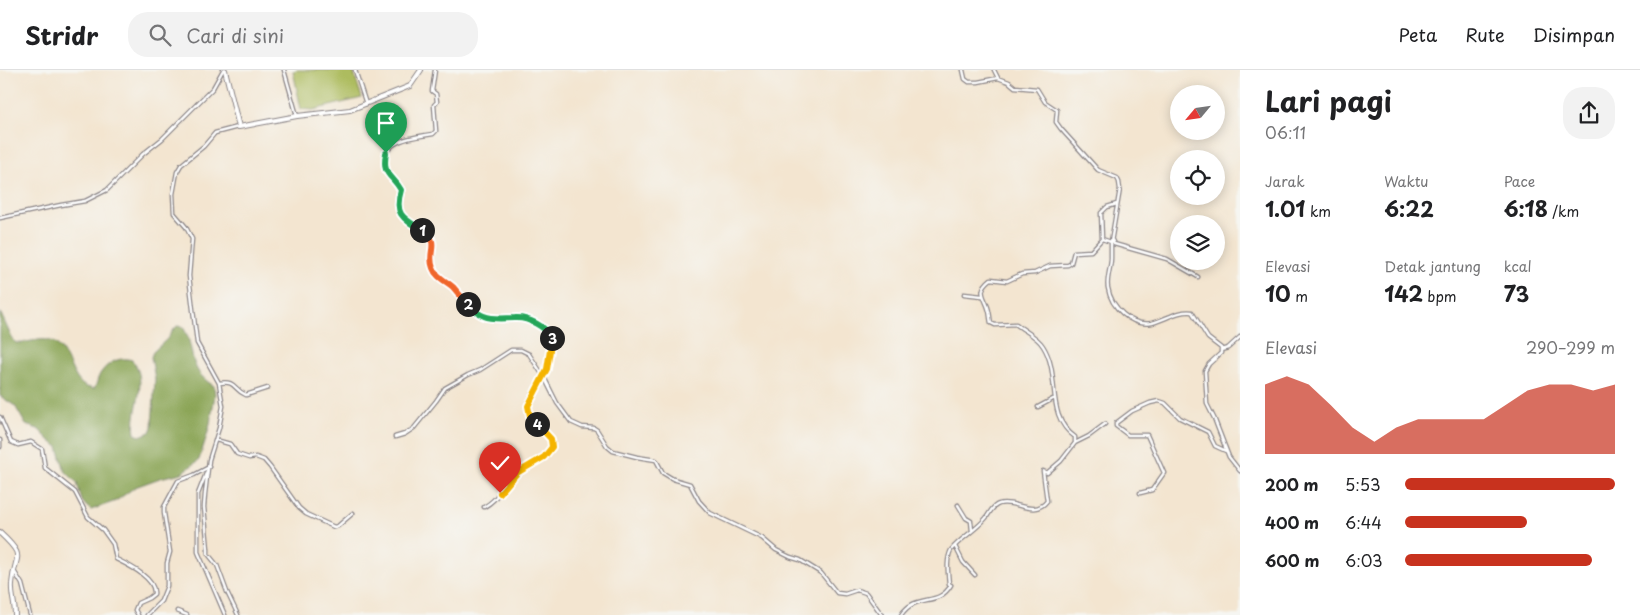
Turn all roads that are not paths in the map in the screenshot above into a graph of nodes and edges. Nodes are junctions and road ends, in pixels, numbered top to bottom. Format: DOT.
graph roads {
  1 [pos="224,70"];
  2 [pos="284,70"];
  3 [pos="355,70"];
  4 [pos="421,70"];
  5 [pos="435,70"];
  6 [pos="963,70"];
  7 [pos="994,70"];
  8 [pos="998,78"];
  9 [pos="366,104"];
  10 [pos="297,116"];
  11 [pos="239,127"];
  12 [pos="1117,204"];
  13 [pos="0,218"];
  14 [pos="1112,231"];
  15 [pos="1102,239"];
  16 [pos="1111,242"];
  17 [pos="1198,278"];
  18 [pos="964,294"];
  19 [pos="983,296"];
  20 [pos="1240,337"];
  21 [pos="1221,350"];
  22 [pos="544,377"];
  23 [pos="219,383"];
  24 [pos="268,388"];
  25 [pos="1054,398"];
  26 [pos="1038,407"];
  27 [pos="0,418"];
  28 [pos="1104,424"];
  29 [pos="395,437"];
  30 [pos="0,440"];
  31 [pos="216,440"];
  32 [pos="1075,443"];
  33 [pos="0,447"];
  34 [pos="1226,451"];
  35 [pos="208,468"];
  36 [pos="1240,471"];
  37 [pos="1140,493"];
  38 [pos="958,506"];
  39 [pos="484,507"];
  40 [pos="353,512"];
  41 [pos="972,531"];
  42 [pos="0,533"];
  43 [pos="955,546"];
  44 [pos="14,571"];
  45 [pos="975,576"];
  46 [pos="177,612"];
  47 [pos="15,615"];
  48 [pos="30,615"];
  49 [pos="138,615"];
  50 [pos="147,615"];
  51 [pos="187,615"];
  52 [pos="225,615"];
  53 [pos="238,615"];
  54 [pos="882,615"];
  55 [pos="901,615"];
  1 -- 11 [label="street"];
  1 -- 13 [label="street"];
  2 -- 10 [label="street"];
  3 -- 9 [label="street"];
  4 -- 9 [label="street"];
  5 -- 22 [label="street"];
  6 -- 8 [label="street"];
  7 -- 8 [label="street"];
  8 -- 12 [label="street"];
  9 -- 10 [label="street"];
  10 -- 11 [label="street"];
  11 -- 23 [label="street"];
  12 -- 14 [label="street"];
  12 -- 15 [label="street"];
  14 -- 16 [label="street"];
  14 -- 17 [label="street"];
  15 -- 16 [label="street"];
  15 -- 19 [label="street"];
  16 -- 21 [label="street"];
  18 -- 19 [label="street"];
  19 -- 25 [label="street"];
  20 -- 21 [label="street"];
  21 -- 34 [label="street"];
  22 -- 29 [label="street"];
  22 -- 39 [label="street"];
  22 -- 54 [label="street"];
  23 -- 24 [label="street"];
  23 -- 31 [label="street"];
  25 -- 26 [label="street"];
  25 -- 32 [label="street"];
  27 -- 49 [label="street"];
  28 -- 32 [label="street"];
  30 -- 33 [label="street"];
  31 -- 35 [label="street"];
  31 -- 40 [label="street"];
  32 -- 41 [label="street"];
  34 -- 36 [label="street"];
  34 -- 37 [label="street"];
  35 -- 50 [label="street"];
  35 -- 52 [label="street"];
  35 -- 53 [label="street"];
  38 -- 41 [label="street"];
  41 -- 43 [label="street"];
  42 -- 44 [label="street"];
  43 -- 45 [label="street"];
  43 -- 55 [label="street"];
  44 -- 47 [label="street"];
  44 -- 48 [label="street"];
  46 -- 51 [label="street"];
}
